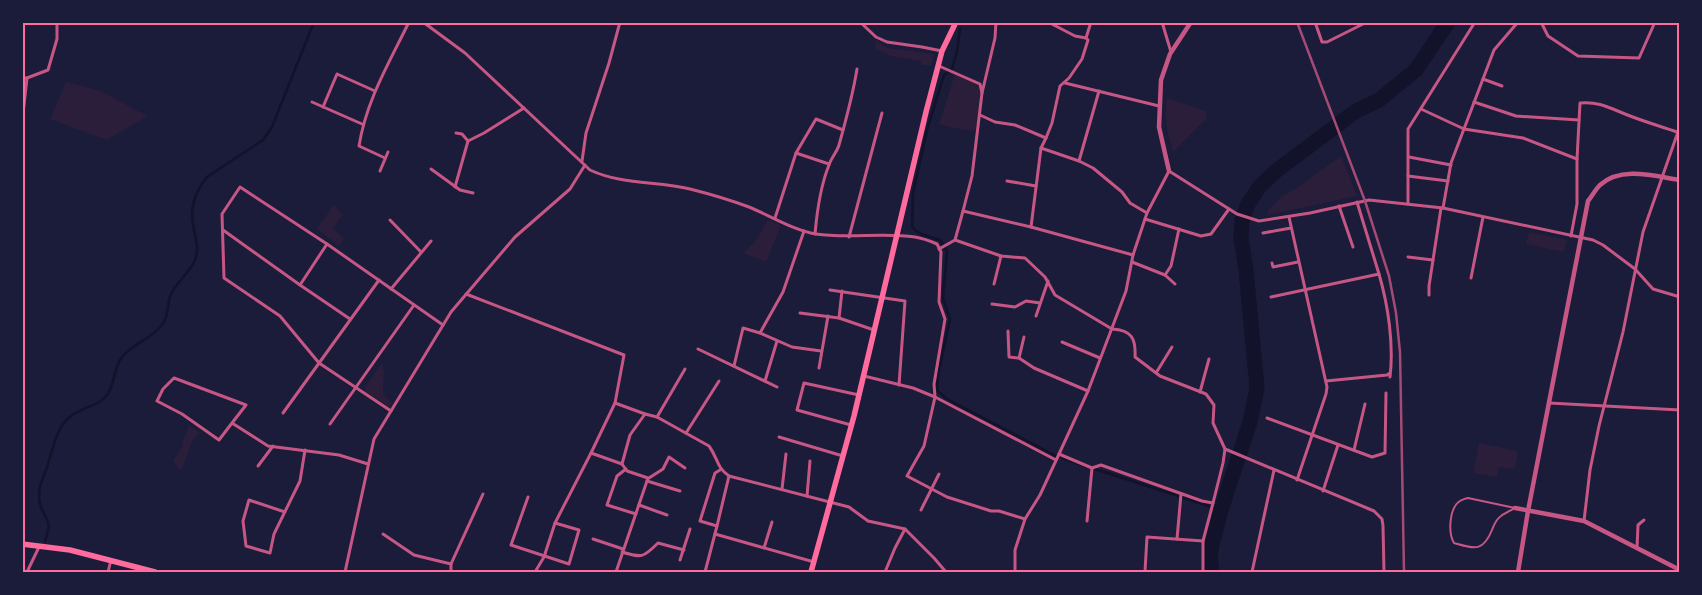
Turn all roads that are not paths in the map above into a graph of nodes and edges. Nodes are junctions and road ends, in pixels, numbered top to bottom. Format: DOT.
graph roads {
  1 [pos="57,22"];
  2 [pos="409,22"];
  3 [pos="423,22"];
  4 [pos="620,22"];
  5 [pos="860,22"];
  6 [pos="956,22"];
  7 [pos="996,22"];
  8 [pos="1048,22"];
  9 [pos="1091,22"];
  10 [pos="1162,22"];
  11 [pos="1190,22"];
  12 [pos="1315,22"];
  13 [pos="1474,22"];
  14 [pos="1512,22"];
  15 [pos="1541,22"];
  16 [pos="1655,22"];
  17 [pos="1364,23"];
  18 [pos="1517,24"];
  19 [pos="1086,38"];
  20 [pos="942,52"];
  21 [pos="1171,52"];
  22 [pos="938,66"];
  23 [pos="857,69"];
  24 [pos="22,78"];
  25 [pos="27,78"];
  26 [pos="1483,78"];
  27 [pos="1065,82"];
  28 [pos="1502,86"];
  29 [pos="375,91"];
  30 [pos="1099,91"];
  31 [pos="982,93"];
  32 [pos="312,102"];
  33 [pos="1474,102"];
  34 [pos="1159,106"];
  35 [pos="323,107"];
  36 [pos="524,108"];
  37 [pos="1421,109"];
  38 [pos="882,113"];
  39 [pos="980,115"];
  40 [pos="1578,120"];
  41 [pos="22,123"];
  42 [pos="362,124"];
  43 [pos="1680,126"];
  44 [pos="1464,128"];
  45 [pos="843,130"];
  46 [pos="1678,132"];
  47 [pos="456,134"];
  48 [pos="1046,138"];
  49 [pos="468,141"];
  50 [pos="1041,148"];
  51 [pos="388,152"];
  52 [pos="796,153"];
  53 [pos="1409,157"];
  54 [pos="385,158"];
  55 [pos="1577,159"];
  56 [pos="1079,161"];
  57 [pos="582,162"];
  58 [pos="829,164"];
  59 [pos="585,165"];
  60 [pos="1451,165"];
  61 [pos="431,169"];
  62 [pos="380,171"];
  63 [pos="1169,171"];
  64 [pos="1408,176"];
  65 [pos="1662,177"];
  66 [pos="1680,180"];
  67 [pos="1007,181"];
  68 [pos="1448,181"];
  69 [pos="1036,186"];
  70 [pos="455,187"];
  71 [pos="473,193"];
  72 [pos="1357,202"];
  73 [pos="1408,204"];
  74 [pos="1339,206"];
  75 [pos="1442,208"];
  76 [pos="1229,209"];
  77 [pos="962,211"];
  78 [pos="1147,213"];
  79 [pos="1288,217"];
  80 [pos="1482,217"];
  81 [pos="775,218"];
  82 [pos="1145,219"];
  83 [pos="390,220"];
  84 [pos="1031,227"];
  85 [pos="1291,228"];
  86 [pos="222,229"];
  87 [pos="1179,229"];
  88 [pos="804,231"];
  89 [pos="1263,233"];
  90 [pos="815,234"];
  91 [pos="897,235"];
  92 [pos="1571,236"];
  93 [pos="849,237"];
  94 [pos="1580,238"];
  95 [pos="955,240"];
  96 [pos="430,241"];
  97 [pos="327,244"];
  98 [pos="1353,247"];
  99 [pos="939,249"];
  100 [pos="421,252"];
  101 [pos="1133,255"];
  102 [pos="1001,256"];
  103 [pos="1408,257"];
  104 [pos="1433,260"];
  105 [pos="1132,262"];
  106 [pos="1298,262"];
  107 [pos="1272,263"];
  108 [pos="1635,269"];
  109 [pos="1379,274"];
  110 [pos="1165,275"];
  111 [pos="1471,278"];
  112 [pos="379,280"];
  113 [pos="1048,281"];
  114 [pos="994,284"];
  115 [pos="1175,284"];
  116 [pos="300,285"];
  117 [pos="391,289"];
  118 [pos="1305,289"];
  119 [pos="830,290"];
  120 [pos="842,291"];
  121 [pos="466,294"];
  122 [pos="1429,295"];
  123 [pos="883,297"];
  124 [pos="1271,297"];
  125 [pos="1680,297"];
  126 [pos="1040,303"];
  127 [pos="992,304"];
  128 [pos="414,305"];
  129 [pos="800,313"];
  130 [pos="828,316"];
  131 [pos="1036,316"];
  132 [pos="839,318"];
  133 [pos="350,319"];
  134 [pos="443,325"];
  135 [pos="1112,329"];
  136 [pos="875,330"];
  137 [pos="1008,331"];
  138 [pos="760,333"];
  139 [pos="1024,338"];
  140 [pos="777,341"];
  141 [pos="1062,342"];
  142 [pos="1172,347"];
  143 [pos="698,349"];
  144 [pos="821,351"];
  145 [pos="1019,358"];
  146 [pos="1100,358"];
  147 [pos="1209,359"];
  148 [pos="319,362"];
  149 [pos="734,366"];
  150 [pos="819,368"];
  151 [pos="685,369"];
  152 [pos="1156,373"];
  153 [pos="864,376"];
  154 [pos="719,381"];
  155 [pos="765,381"];
  156 [pos="1326,381"];
  157 [pos="899,385"];
  158 [pos="356,387"];
  159 [pos="777,387"];
  160 [pos="1088,391"];
  161 [pos="1200,392"];
  162 [pos="1386,393"];
  163 [pos="859,395"];
  164 [pos="935,397"];
  165 [pos="615,403"];
  166 [pos="1549,403"];
  167 [pos="1365,404"];
  168 [pos="1605,405"];
  169 [pos="1680,410"];
  170 [pos="391,411"];
  171 [pos="283,413"];
  172 [pos="645,414"];
  173 [pos="657,417"];
  174 [pos="1267,418"];
  175 [pos="232,423"];
  176 [pos="330,424"];
  177 [pos="852,425"];
  178 [pos="686,432"];
  179 [pos="1312,435"];
  180 [pos="779,437"];
  181 [pos="1338,445"];
  182 [pos="273,446"];
  183 [pos="305,450"];
  184 [pos="1227,450"];
  185 [pos="1354,450"];
  186 [pos="592,453"];
  187 [pos="786,454"];
  188 [pos="1059,454"];
  189 [pos="843,456"];
  190 [pos="1056,460"];
  191 [pos="810,461"];
  192 [pos="368,464"];
  193 [pos="622,464"];
  194 [pos="258,466"];
  195 [pos="685,468"];
  196 [pos="1092,468"];
  197 [pos="626,469"];
  198 [pos="720,470"];
  199 [pos="1274,470"];
  200 [pos="939,474"];
  201 [pos="729,476"];
  202 [pos="648,480"];
  203 [pos="1297,480"];
  204 [pos="782,489"];
  205 [pos="932,489"];
  206 [pos="680,491"];
  207 [pos="1323,491"];
  208 [pos="483,494"];
  209 [pos="1180,494"];
  210 [pos="807,496"];
  211 [pos="528,497"];
  212 [pos="831,502"];
  213 [pos="639,504"];
  214 [pos="1212,504"];
  215 [pos="1515,508"];
  216 [pos="921,510"];
  217 [pos="1528,511"];
  218 [pos="285,512"];
  219 [pos="636,514"];
  220 [pos="667,515"];
  221 [pos="1025,519"];
  222 [pos="1087,520"];
  223 [pos="1644,520"];
  224 [pos="1584,521"];
  225 [pos="772,522"];
  226 [pos="554,523"];
  227 [pos="717,526"];
  228 [pos="905,529"];
  229 [pos="690,530"];
  230 [pos="383,534"];
  231 [pos="715,534"];
  232 [pos="593,539"];
  233 [pos="1177,539"];
  234 [pos="1203,541"];
  235 [pos="22,544"];
  236 [pos="39,547"];
  237 [pos="764,548"];
  238 [pos="1637,548"];
  239 [pos="623,550"];
  240 [pos="684,550"];
  241 [pos="544,557"];
  242 [pos="111,560"];
  243 [pos="680,560"];
  244 [pos="814,562"];
  245 [pos="451,564"];
  246 [pos="1680,570"];
  247 [pos="1146,571"];
  248 [pos="27,572"];
  249 [pos="108,572"];
  250 [pos="155,572"];
  251 [pos="345,572"];
  252 [pos="451,572"];
  253 [pos="535,572"];
  254 [pos="616,572"];
  255 [pos="705,572"];
  256 [pos="811,572"];
  257 [pos="886,572"];
  258 [pos="946,572"];
  259 [pos="1015,572"];
  260 [pos="1203,572"];
  261 [pos="1252,572"];
  262 [pos="1384,572"];
  263 [pos="1518,572"];
  1 -- 25 [label="street"];
  2 -- 29 [label="street"];
  3 -- 36 [label="street"];
  4 -- 57 [label="street"];
  5 -- 20 [label="street"];
  6 -- 20 [label="main road"];
  7 -- 31 [label="street"];
  8 -- 19 [label="street"];
  9 -- 19 [label="street"];
  10 -- 21 [label="street"];
  11 -- 21 [label="street"];
  12 -- 17 [label="street"];
  13 -- 37 [label="street"];
  14 -- 18 [label="street"];
  15 -- 16 [label="street"];
  18 -- 26 [label="street"];
  19 -- 27 [label="street"];
  20 -- 22 [label="main road"];
  21 -- 34 [label="street"];
  22 -- 31 [label="street"];
  22 -- 91 [label="main road"];
  23 -- 45 [label="street"];
  24 -- 25 [label="street"];
  25 -- 41 [label="street"];
  26 -- 28 [label="street"];
  26 -- 33 [label="street"];
  27 -- 30 [label="street"];
  27 -- 48 [label="street"];
  29 -- 35 [label="street"];
  29 -- 42 [label="street"];
  30 -- 34 [label="street"];
  30 -- 56 [label="street"];
  31 -- 39 [label="street"];
  32 -- 35 [label="street"];
  33 -- 40 [label="street"];
  33 -- 44 [label="street"];
  34 -- 63 [label="street"];
  35 -- 42 [label="street"];
  36 -- 49 [label="street"];
  36 -- 57 [label="street"];
  37 -- 44 [label="street"];
  37 -- 53 [label="street"];
  38 -- 93 [label="street"];
  39 -- 48 [label="street"];
  39 -- 77 [label="street"];
  40 -- 46 [label="street"];
  40 -- 55 [label="street"];
  42 -- 54 [label="street"];
  43 -- 46 [label="street"];
  44 -- 55 [label="street"];
  44 -- 60 [label="street"];
  45 -- 52 [label="street"];
  45 -- 58 [label="street"];
  46 -- 65 [label="street"];
  47 -- 49 [label="street"];
  48 -- 50 [label="street"];
  49 -- 70 [label="street"];
  50 -- 56 [label="street"];
  50 -- 69 [label="street"];
  51 -- 54 [label="street"];
  52 -- 58 [label="street"];
  52 -- 81 [label="street"];
  53 -- 60 [label="street"];
  53 -- 64 [label="street"];
  54 -- 62 [label="street"];
  55 -- 92 [label="street"];
  56 -- 78 [label="street"];
  57 -- 59 [label="street"];
  58 -- 90 [label="street"];
  59 -- 81 [label="street"];
  59 -- 121 [label="street"];
  60 -- 68 [label="street"];
  61 -- 70 [label="street"];
  63 -- 76 [label="street"];
  63 -- 78 [label="street"];
  64 -- 68 [label="street"];
  64 -- 73 [label="street"];
  65 -- 66 [label="street"];
  65 -- 94 [label="street"];
  65 -- 108 [label="street"];
  67 -- 69 [label="street"];
  68 -- 75 [label="street"];
  69 -- 84 [label="street"];
  70 -- 71 [label="street"];
  72 -- 73 [label="street"];
  72 -- 74 [label="street"];
  72 -- 109 [label="street"];
  73 -- 75 [label="street"];
  74 -- 79 [label="street"];
  74 -- 98 [label="street"];
  75 -- 80 [label="street"];
  75 -- 104 [label="street"];
  76 -- 79 [label="street"];
  76 -- 87 [label="street"];
  77 -- 84 [label="street"];
  77 -- 95 [label="street"];
  78 -- 82 [label="street"];
  79 -- 85 [label="street"];
  80 -- 92 [label="street"];
  80 -- 111 [label="street"];
  81 -- 88 [label="street"];
  82 -- 87 [label="street"];
  82 -- 101 [label="street"];
  83 -- 100 [label="street"];
  84 -- 101 [label="street"];
  85 -- 89 [label="street"];
  85 -- 106 [label="street"];
  86 -- 97 [label="street"];
  86 -- 116 [label="street"];
  86 -- 148 [label="street"];
  87 -- 110 [label="street"];
  88 -- 90 [label="street"];
  88 -- 138 [label="street"];
  90 -- 93 [label="street"];
  91 -- 93 [label="street"];
  91 -- 99 [label="street"];
  91 -- 123 [label="main road"];
  92 -- 94 [label="street"];
  94 -- 108 [label="street"];
  94 -- 166 [label="street"];
  95 -- 99 [label="street"];
  95 -- 102 [label="street"];
  96 -- 100 [label="street"];
  97 -- 112 [label="street"];
  97 -- 116 [label="street"];
  99 -- 164 [label="street"];
  100 -- 117 [label="street"];
  101 -- 105 [label="street"];
  102 -- 113 [label="street"];
  102 -- 114 [label="street"];
  103 -- 104 [label="street"];
  104 -- 122 [label="street"];
  105 -- 110 [label="street"];
  105 -- 135 [label="street"];
  106 -- 107 [label="street"];
  106 -- 118 [label="street"];
  108 -- 125 [label="street"];
  108 -- 168 [label="street"];
  109 -- 118 [label="street"];
  109 -- 156 [label="street"];
  110 -- 115 [label="street"];
  112 -- 117 [label="street"];
  112 -- 133 [label="street"];
  113 -- 126 [label="street"];
  113 -- 135 [label="street"];
  116 -- 133 [label="street"];
  117 -- 128 [label="street"];
  118 -- 124 [label="street"];
  118 -- 156 [label="street"];
  119 -- 120 [label="street"];
  120 -- 123 [label="street"];
  120 -- 132 [label="street"];
  121 -- 134 [label="street"];
  121 -- 165 [label="street"];
  123 -- 136 [label="main road"];
  123 -- 157 [label="street"];
  126 -- 127 [label="street"];
  126 -- 131 [label="street"];
  128 -- 134 [label="street"];
  128 -- 158 [label="street"];
  129 -- 130 [label="street"];
  130 -- 132 [label="street"];
  130 -- 144 [label="street"];
  132 -- 136 [label="street"];
  133 -- 148 [label="street"];
  134 -- 170 [label="street"];
  135 -- 146 [label="street"];
  135 -- 152 [label="street"];
  136 -- 153 [label="main road"];
  137 -- 145 [label="street"];
  138 -- 140 [label="street"];
  138 -- 149 [label="street"];
  139 -- 145 [label="street"];
  140 -- 144 [label="street"];
  140 -- 155 [label="street"];
  141 -- 146 [label="street"];
  142 -- 152 [label="street"];
  143 -- 149 [label="street"];
  144 -- 150 [label="street"];
  145 -- 160 [label="street"];
  146 -- 160 [label="street"];
  147 -- 161 [label="street"];
  148 -- 158 [label="street"];
  148 -- 171 [label="street"];
  149 -- 155 [label="street"];
  151 -- 173 [label="street"];
  152 -- 161 [label="street"];
  153 -- 157 [label="street"];
  153 -- 163 [label="main road"];
  154 -- 178 [label="street"];
  155 -- 159 [label="street"];
  156 -- 179 [label="street"];
  157 -- 164 [label="street"];
  158 -- 170 [label="street"];
  158 -- 176 [label="street"];
  160 -- 188 [label="street"];
  161 -- 184 [label="street"];
  162 -- 185 [label="street"];
  163 -- 177 [label="main road"];
  163 -- 177 [label="street"];
  164 -- 190 [label="street"];
  164 -- 205 [label="street"];
  165 -- 172 [label="street"];
  165 -- 186 [label="street"];
  166 -- 168 [label="street"];
  166 -- 217 [label="street"];
  167 -- 185 [label="street"];
  168 -- 169 [label="street"];
  168 -- 224 [label="street"];
  170 -- 192 [label="street"];
  172 -- 173 [label="street"];
  172 -- 193 [label="street"];
  173 -- 178 [label="street"];
  174 -- 179 [label="street"];
  175 -- 175 [label="street"];
  175 -- 182 [label="street"];
  177 -- 189 [label="main road"];
  178 -- 198 [label="street"];
  179 -- 181 [label="street"];
  179 -- 203 [label="street"];
  180 -- 189 [label="street"];
  181 -- 185 [label="street"];
  181 -- 207 [label="street"];
  182 -- 183 [label="street"];
  182 -- 194 [label="street"];
  183 -- 192 [label="street"];
  183 -- 218 [label="street"];
  184 -- 199 [label="street"];
  184 -- 214 [label="street"];
  186 -- 193 [label="street"];
  186 -- 226 [label="street"];
  187 -- 204 [label="street"];
  188 -- 190 [label="street"];
  188 -- 196 [label="street"];
  189 -- 212 [label="main road"];
  190 -- 221 [label="street"];
  191 -- 210 [label="street"];
  192 -- 251 [label="street"];
  193 -- 197 [label="street"];
  195 -- 202 [label="street"];
  196 -- 209 [label="street"];
  196 -- 222 [label="street"];
  197 -- 202 [label="street"];
  197 -- 219 [label="street"];
  198 -- 201 [label="street"];
  198 -- 227 [label="street"];
  199 -- 203 [label="street"];
  199 -- 261 [label="street"];
  200 -- 205 [label="street"];
  201 -- 204 [label="street"];
  201 -- 227 [label="street"];
  202 -- 206 [label="street"];
  202 -- 213 [label="street"];
  203 -- 207 [label="street"];
  204 -- 210 [label="street"];
  205 -- 216 [label="street"];
  205 -- 221 [label="street"];
  207 -- 262 [label="street"];
  208 -- 245 [label="street"];
  209 -- 214 [label="street"];
  209 -- 233 [label="street"];
  210 -- 212 [label="street"];
  211 -- 241 [label="street"];
  212 -- 228 [label="street"];
  212 -- 244 [label="main road"];
  213 -- 219 [label="street"];
  213 -- 220 [label="street"];
  214 -- 234 [label="street"];
  215 -- 215 [label="lane"];
  215 -- 217 [label="street"];
  217 -- 224 [label="street"];
  217 -- 263 [label="street"];
  218 -- 218 [label="street"];
  219 -- 239 [label="street"];
  221 -- 259 [label="street"];
  223 -- 238 [label="street"];
  224 -- 238 [label="street"];
  225 -- 237 [label="street"];
  226 -- 241 [label="street"];
  226 -- 241 [label="street"];
  227 -- 231 [label="street"];
  228 -- 257 [label="street"];
  228 -- 258 [label="street"];
  229 -- 240 [label="street"];
  230 -- 245 [label="street"];
  231 -- 237 [label="street"];
  231 -- 255 [label="street"];
  232 -- 239 [label="street"];
  233 -- 234 [label="street"];
  233 -- 247 [label="street"];
  234 -- 260 [label="street"];
  235 -- 236 [label="main road"];
  236 -- 242 [label="main road"];
  236 -- 248 [label="street"];
  237 -- 244 [label="street"];
  238 -- 246 [label="street"];
  239 -- 240 [label="street"];
  239 -- 254 [label="street"];
  240 -- 243 [label="street"];
  241 -- 253 [label="street"];
  242 -- 249 [label="street"];
  242 -- 250 [label="main road"];
  244 -- 256 [label="main road"];
  245 -- 252 [label="street"];
}
